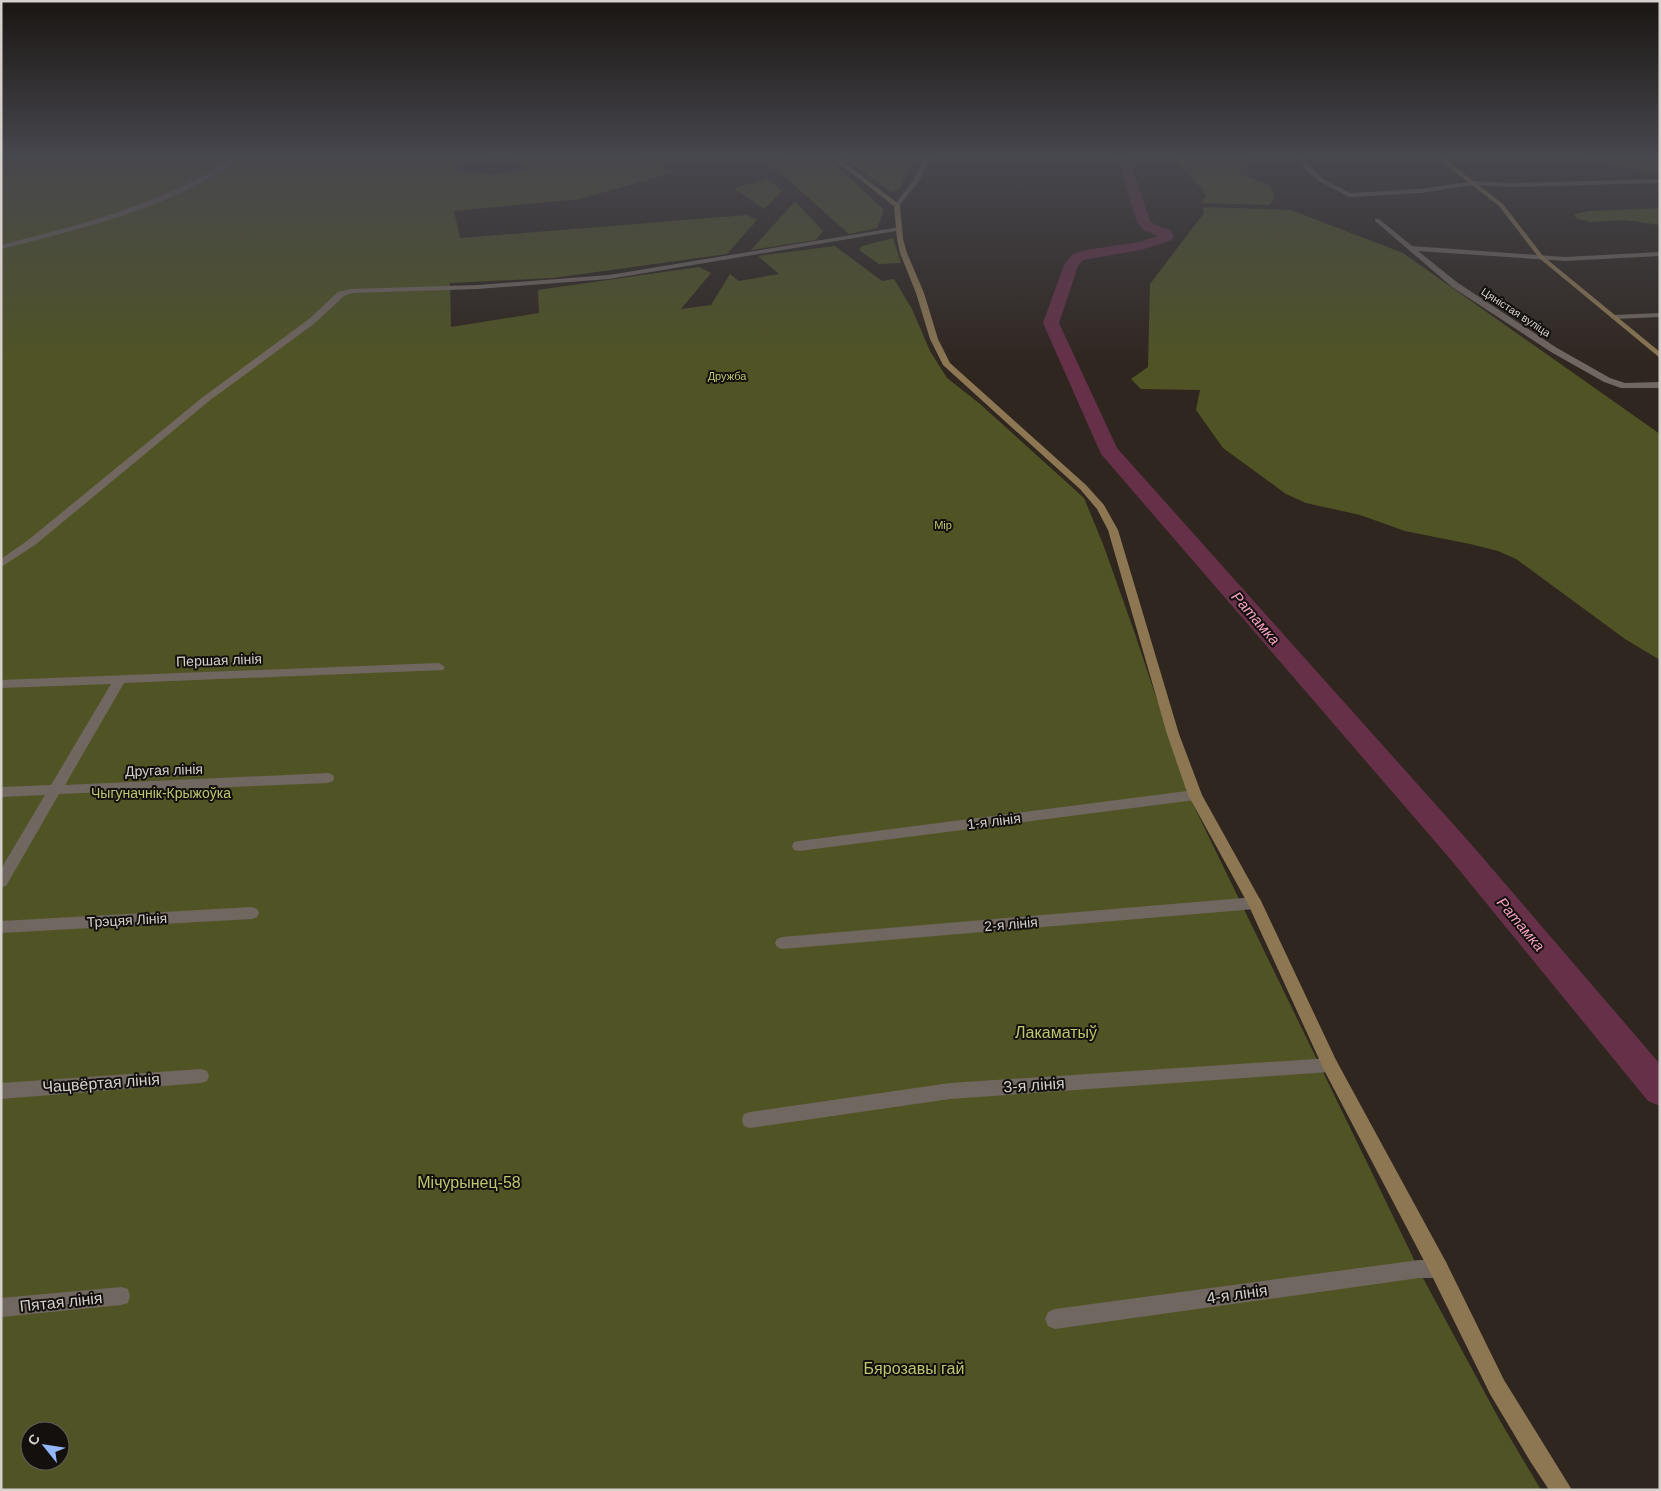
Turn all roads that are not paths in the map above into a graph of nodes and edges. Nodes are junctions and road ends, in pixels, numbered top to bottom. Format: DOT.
graph roads {
  1 [pos="72,227"];
  2 [pos="1385,227"];
  3 [pos="1518,227"];
  4 [pos="900,229"];
  5 [pos="1,247"];
  6 [pos="1410,248"];
  7 [pos="1660,254"];
  8 [pos="1541,256"];
  9 [pos="1660,315"];
  10 [pos="1614,317"];
  11 [pos="1660,356"];
  12 [pos="1660,385"];
  13 [pos="1,564"];
  14 [pos="439,667"];
  15 [pos="120,679"];
  16 [pos="1,684"];
  17 [pos="328,778"];
  18 [pos="56,790"];
  19 [pos="1,792"];
  20 [pos="1192,796"];
  21 [pos="799,846"];
  22 [pos="1,882"];
  23 [pos="1248,904"];
  24 [pos="252,913"];
  25 [pos="1,927"];
  26 [pos="782,943"];
  27 [pos="1325,1065"];
  28 [pos="201,1076"];
  29 [pos="1,1091"];
  30 [pos="750,1120"];
  31 [pos="1439,1269"];
  32 [pos="121,1296"];
  33 [pos="1,1308"];
  34 [pos="1055,1319"];
  35 [pos="1562,1490"];
  1 -- 5 [label="street"];
  2 -- 6 [label="street, Цяністая вуліца"];
  3 -- 8 [label="street"];
  4 -- 13 [label="street"];
  4 -- 20 [label="street"];
  6 -- 8 [label="street"];
  6 -- 12 [label="street, Цяністая вуліца"];
  7 -- 8 [label="street"];
  8 -- 10 [label="street"];
  9 -- 10 [label="street"];
  10 -- 11 [label="street"];
  14 -- 15 [label="street, Першая лінія"];
  15 -- 16 [label="street, Першая лінія"];
  15 -- 18 [label="street"];
  17 -- 18 [label="street, Другая лінія"];
  18 -- 19 [label="street, Другая лінія"];
  18 -- 22 [label="street"];
  20 -- 21 [label="street, 1-я лінія"];
  20 -- 23 [label="street"];
  23 -- 26 [label="street, 2-я лінія"];
  23 -- 27 [label="street"];
  24 -- 25 [label="street, Трэцяя Лінія"];
  27 -- 30 [label="street, 3-я лінія"];
  27 -- 31 [label="street"];
  28 -- 29 [label="street, Чацвёртая лінія"];
  31 -- 34 [label="street, 4-я лінія"];
  31 -- 35 [label="street"];
  32 -- 33 [label="street, Пятая лінія"];
}
